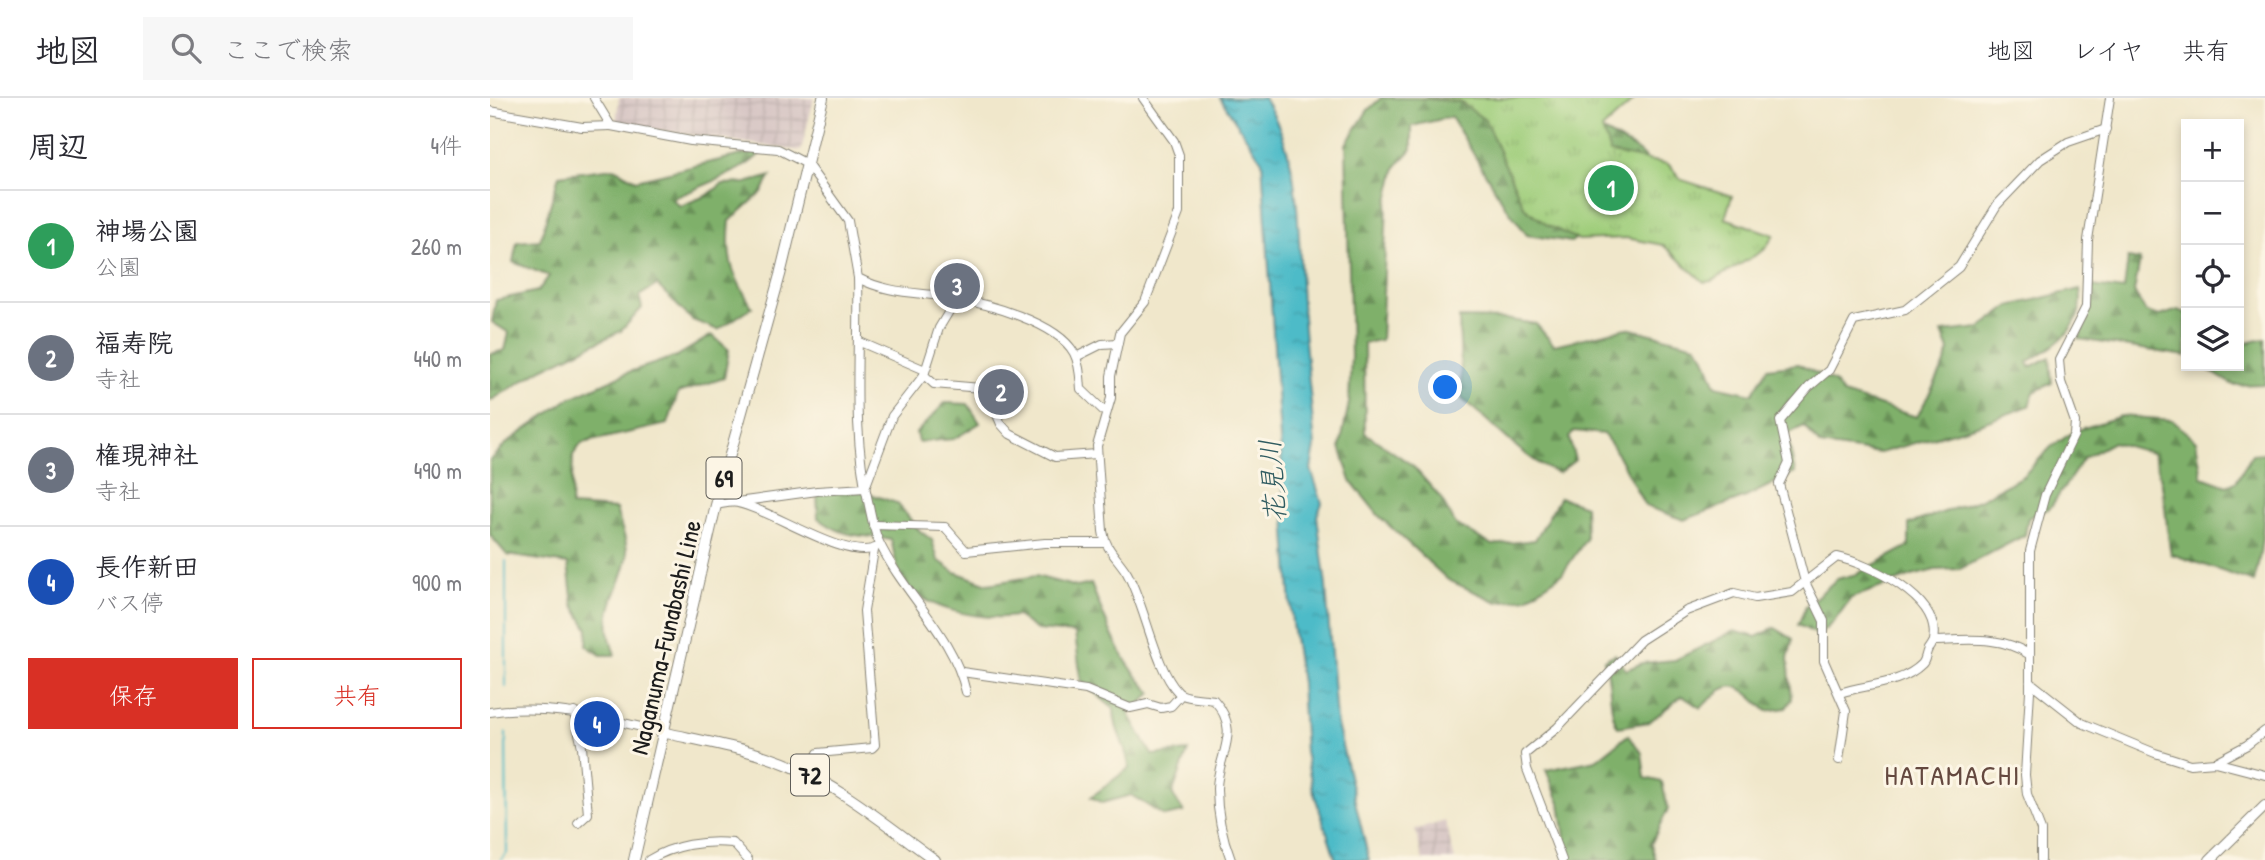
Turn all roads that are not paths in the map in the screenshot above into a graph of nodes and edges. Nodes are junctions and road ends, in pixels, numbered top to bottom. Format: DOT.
graph roads {
  1 [pos="594,98"];
  2 [pos="823,98"];
  3 [pos="1143,98"];
  4 [pos="2110,98"];
  5 [pos="490,111"];
  6 [pos="611,126"];
  7 [pos="2106,129"];
  8 [pos="807,164"];
  9 [pos="858,278"];
  10 [pos="957,298"];
  11 [pos="860,342"];
  12 [pos="1118,343"];
  13 [pos="1076,357"];
  14 [pos="925,372"];
  15 [pos="1106,413"];
  16 [pos="1097,454"];
  17 [pos="865,488"];
  18 [pos="737,502"];
  19 [pos="716,505"];
  20 [pos="873,525"];
  21 [pos="878,540"];
  22 [pos="1104,543"];
  23 [pos="874,550"];
  24 [pos="1805,582"];
  25 [pos="1934,640"];
  26 [pos="2030,655"];
  27 [pos="962,672"];
  28 [pos="2030,682"];
  29 [pos="966,692"];
  30 [pos="1840,693"];
  31 [pos="1181,695"];
  32 [pos="490,712"];
  33 [pos="574,712"];
  34 [pos="2265,731"];
  35 [pos="666,733"];
  36 [pos="1839,761"];
  37 [pos="2215,762"];
  38 [pos="810,775"];
  39 [pos="2265,775"];
  40 [pos="2265,806"];
  41 [pos="578,823"];
  42 [pos="634,859"];
  43 [pos="647,860"];
  44 [pos="748,860"];
  45 [pos="935,860"];
  46 [pos="1231,860"];
  47 [pos="1562,860"];
  48 [pos="2041,860"];
  49 [pos="2210,860"];
  1 -- 6 [label="street"];
  2 -- 8 [label="main road, Naganuma-Funabashi Line / 69"];
  3 -- 12 [label="street"];
  4 -- 7 [label="street"];
  5 -- 6 [label="street"];
  6 -- 8 [label="street"];
  7 -- 24 [label="street"];
  7 -- 26 [label="street"];
  8 -- 9 [label="street"];
  8 -- 19 [label="main road, Naganuma-Funabashi Line / 69"];
  9 -- 10 [label="street"];
  9 -- 11 [label="street"];
  10 -- 13 [label="street"];
  10 -- 14 [label="street"];
  11 -- 14 [label="street"];
  11 -- 17 [label="street"];
  12 -- 13 [label="street"];
  12 -- 15 [label="street"];
  13 -- 15 [label="street"];
  14 -- 16 [label="street"];
  14 -- 17 [label="street"];
  15 -- 16 [label="street"];
  16 -- 22 [label="street"];
  17 -- 18 [label="street"];
  17 -- 20 [label="street"];
  18 -- 19 [label="street"];
  18 -- 23 [label="street"];
  19 -- 35 [label="main road, Naganuma-Funabashi Line / 69"];
  20 -- 21 [label="street"];
  20 -- 22 [label="street"];
  21 -- 23 [label="street"];
  21 -- 27 [label="street"];
  22 -- 31 [label="street"];
  23 -- 38 [label="street"];
  24 -- 25 [label="street"];
  24 -- 30 [label="street"];
  24 -- 47 [label="street"];
  25 -- 26 [label="street"];
  25 -- 30 [label="street"];
  26 -- 28 [label="street"];
  27 -- 29 [label="street"];
  27 -- 31 [label="street"];
  28 -- 37 [label="street"];
  28 -- 48 [label="street"];
  30 -- 36 [label="street"];
  31 -- 46 [label="street"];
  32 -- 33 [label="street"];
  33 -- 35 [label="street"];
  33 -- 41 [label="street"];
  34 -- 37 [label="street"];
  35 -- 38 [label="main road, 72"];
  35 -- 42 [label="main road, Naganuma-Funabashi Line / 69"];
  37 -- 39 [label="street"];
  38 -- 45 [label="main road, 72"];
  40 -- 49 [label="main road"];
  42 -- 43 [label="street"];
  43 -- 44 [label="street"];
}
